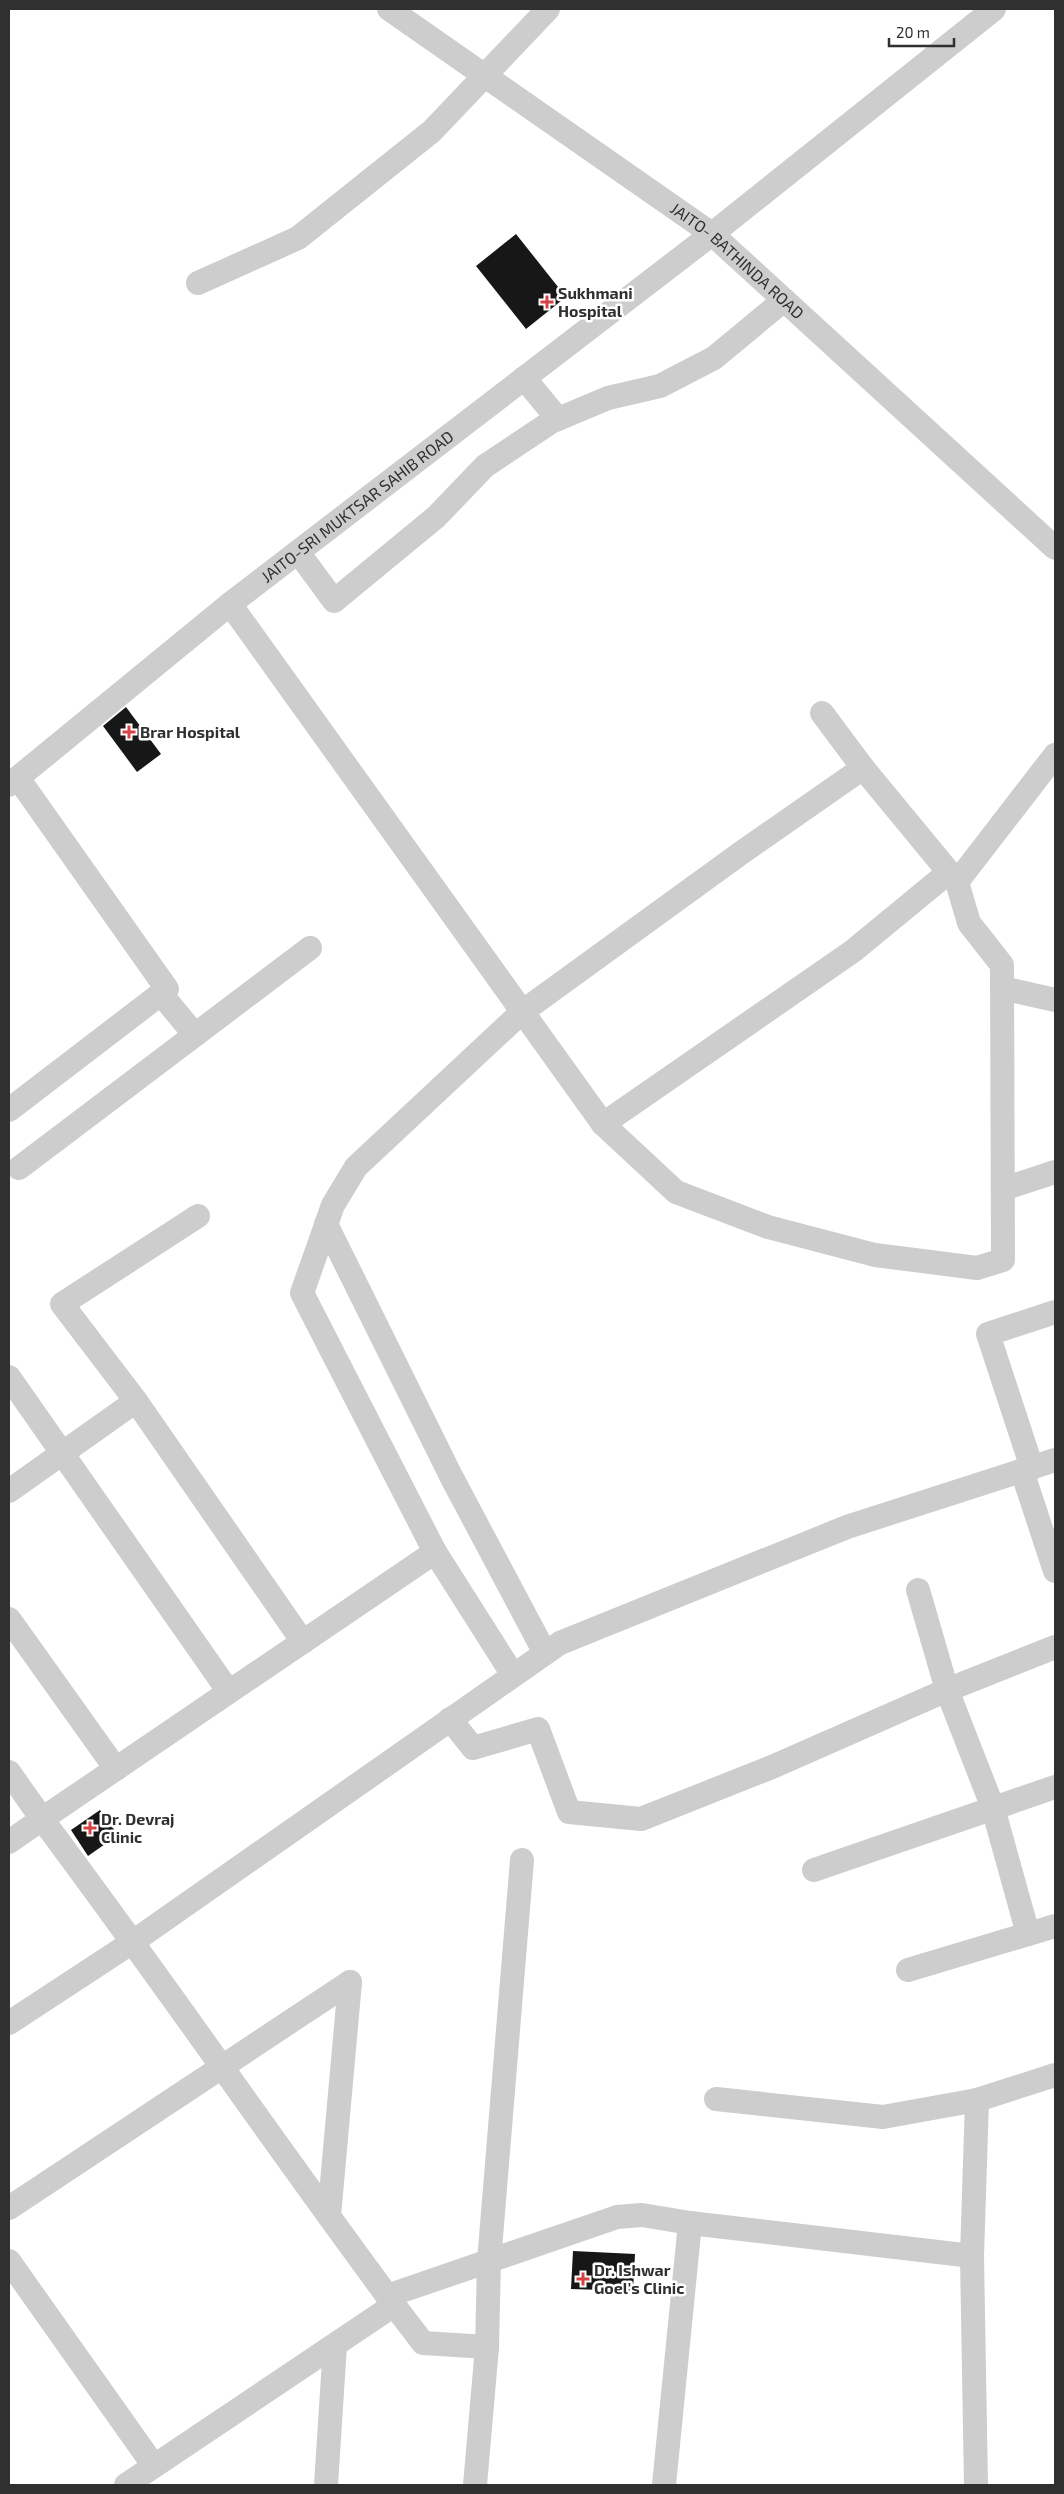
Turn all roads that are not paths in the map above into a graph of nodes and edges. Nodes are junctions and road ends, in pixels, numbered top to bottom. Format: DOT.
graph roads {
  1 [pos="389,9"];
  2 [pos="548,9"];
  3 [pos="994,9"];
  4 [pos="484,75"];
  5 [pos="712,234"];
  6 [pos="198,284"];
  7 [pos="784,300"];
  8 [pos="524,378"];
  9 [pos="558,419"];
  10 [pos="1055,548"];
  11 [pos="298,552"];
  12 [pos="230,604"];
  13 [pos="822,714"];
  14 [pos="1055,755"];
  15 [pos="863,768"];
  16 [pos="13,782"];
  17 [pos="953,877"];
  18 [pos="310,948"];
  19 [pos="1002,988"];
  20 [pos="160,994"];
  21 [pos="1055,1000"];
  22 [pos="522,1012"];
  23 [pos="195,1035"];
  24 [pos="9,1110"];
  25 [pos="603,1124"];
  26 [pos="19,1168"];
  27 [pos="1055,1172"];
  28 [pos="1003,1189"];
  29 [pos="198,1216"];
  30 [pos="326,1224"];
  31 [pos="1055,1312"];
  32 [pos="9,1378"];
  33 [pos="136,1401"];
  34 [pos="63,1453"];
  35 [pos="1055,1460"];
  36 [pos="1027,1470"];
  37 [pos="9,1491"];
  38 [pos="435,1552"];
  39 [pos="1055,1570"];
  40 [pos="918,1590"];
  41 [pos="9,1618"];
  42 [pos="303,1642"];
  43 [pos="1055,1647"];
  44 [pos="545,1653"];
  45 [pos="513,1675"];
  46 [pos="947,1690"];
  47 [pos="229,1692"];
  48 [pos="450,1719"];
  49 [pos="116,1769"];
  50 [pos="9,1772"];
  51 [pos="1055,1787"];
  52 [pos="993,1808"];
  53 [pos="42,1819"];
  54 [pos="9,1842"];
  55 [pos="522,1860"];
  56 [pos="814,1870"];
  57 [pos="1055,1926"];
  58 [pos="1028,1934"];
  59 [pos="134,1941"];
  60 [pos="908,1970"];
  61 [pos="9,2023"];
  62 [pos="221,2067"];
  63 [pos="1055,2075"];
  64 [pos="716,2099"];
  65 [pos="977,2100"];
  66 [pos="9,2208"];
  67 [pos="329,2216"];
  68 [pos="690,2223"];
  69 [pos="972,2256"];
  70 [pos="9,2261"];
  71 [pos="489,2261"];
  72 [pos="391,2300"];
  73 [pos="335,2345"];
  74 [pos="487,2347"];
  75 [pos="144,2477"];
  76 [pos="326,2485"];
  77 [pos="476,2485"];
  78 [pos="664,2485"];
  79 [pos="976,2485"];
  1 -- 4 [label="street, JAITO- BATHINDA ROAD"];
  2 -- 4 [label="street"];
  3 -- 5 [label="street, JAITO-SRI MUKTSAR SAHIB ROAD"];
  4 -- 5 [label="street, JAITO- BATHINDA ROAD"];
  4 -- 6 [label="street"];
  5 -- 7 [label="street, JAITO- BATHINDA ROAD"];
  5 -- 8 [label="street, JAITO-SRI MUKTSAR SAHIB ROAD"];
  7 -- 9 [label="street"];
  7 -- 10 [label="street, JAITO- BATHINDA ROAD"];
  8 -- 9 [label="street"];
  8 -- 11 [label="street, JAITO-SRI MUKTSAR SAHIB ROAD"];
  9 -- 11 [label="street"];
  11 -- 12 [label="street, JAITO-SRI MUKTSAR SAHIB ROAD"];
  12 -- 16 [label="street, JAITO-SRI MUKTSAR SAHIB ROAD"];
  12 -- 22 [label="street"];
  13 -- 15 [label="street"];
  14 -- 17 [label="street"];
  15 -- 17 [label="street"];
  15 -- 22 [label="street"];
  16 -- 20 [label="street"];
  17 -- 19 [label="street"];
  17 -- 25 [label="street"];
  18 -- 23 [label="street"];
  19 -- 21 [label="street"];
  19 -- 28 [label="street"];
  20 -- 23 [label="street"];
  20 -- 24 [label="street"];
  22 -- 25 [label="street"];
  22 -- 30 [label="street"];
  23 -- 26 [label="street"];
  25 -- 28 [label="street"];
  27 -- 28 [label="street"];
  29 -- 33 [label="street"];
  30 -- 38 [label="street"];
  30 -- 44 [label="street"];
  31 -- 36 [label="street"];
  32 -- 34 [label="street"];
  33 -- 34 [label="street"];
  33 -- 42 [label="street"];
  34 -- 37 [label="street"];
  34 -- 47 [label="street"];
  35 -- 36 [label="street"];
  36 -- 39 [label="street"];
  36 -- 44 [label="street"];
  38 -- 42 [label="street"];
  38 -- 45 [label="street"];
  40 -- 46 [label="street"];
  41 -- 49 [label="street"];
  42 -- 47 [label="street"];
  43 -- 46 [label="street"];
  44 -- 45 [label="street"];
  45 -- 48 [label="street"];
  46 -- 48 [label="street"];
  46 -- 52 [label="street"];
  47 -- 49 [label="street"];
  48 -- 59 [label="street"];
  49 -- 53 [label="street"];
  50 -- 53 [label="street"];
  51 -- 52 [label="street"];
  52 -- 56 [label="street"];
  52 -- 58 [label="street"];
  53 -- 54 [label="street"];
  53 -- 59 [label="street"];
  55 -- 71 [label="street"];
  57 -- 58 [label="street"];
  58 -- 60 [label="street"];
  59 -- 61 [label="street"];
  59 -- 62 [label="street"];
  62 -- 66 [label="street"];
  62 -- 67 [label="street"];
  62 -- 67 [label="street"];
  63 -- 65 [label="street"];
  64 -- 65 [label="street"];
  65 -- 69 [label="street"];
  67 -- 72 [label="street"];
  68 -- 69 [label="street"];
  68 -- 71 [label="street"];
  68 -- 78 [label="street"];
  69 -- 79 [label="street"];
  70 -- 75 [label="street"];
  71 -- 72 [label="street"];
  71 -- 74 [label="street"];
  72 -- 73 [label="street"];
  72 -- 74 [label="street"];
  73 -- 75 [label="street"];
  73 -- 76 [label="street"];
  74 -- 77 [label="street"];
}
